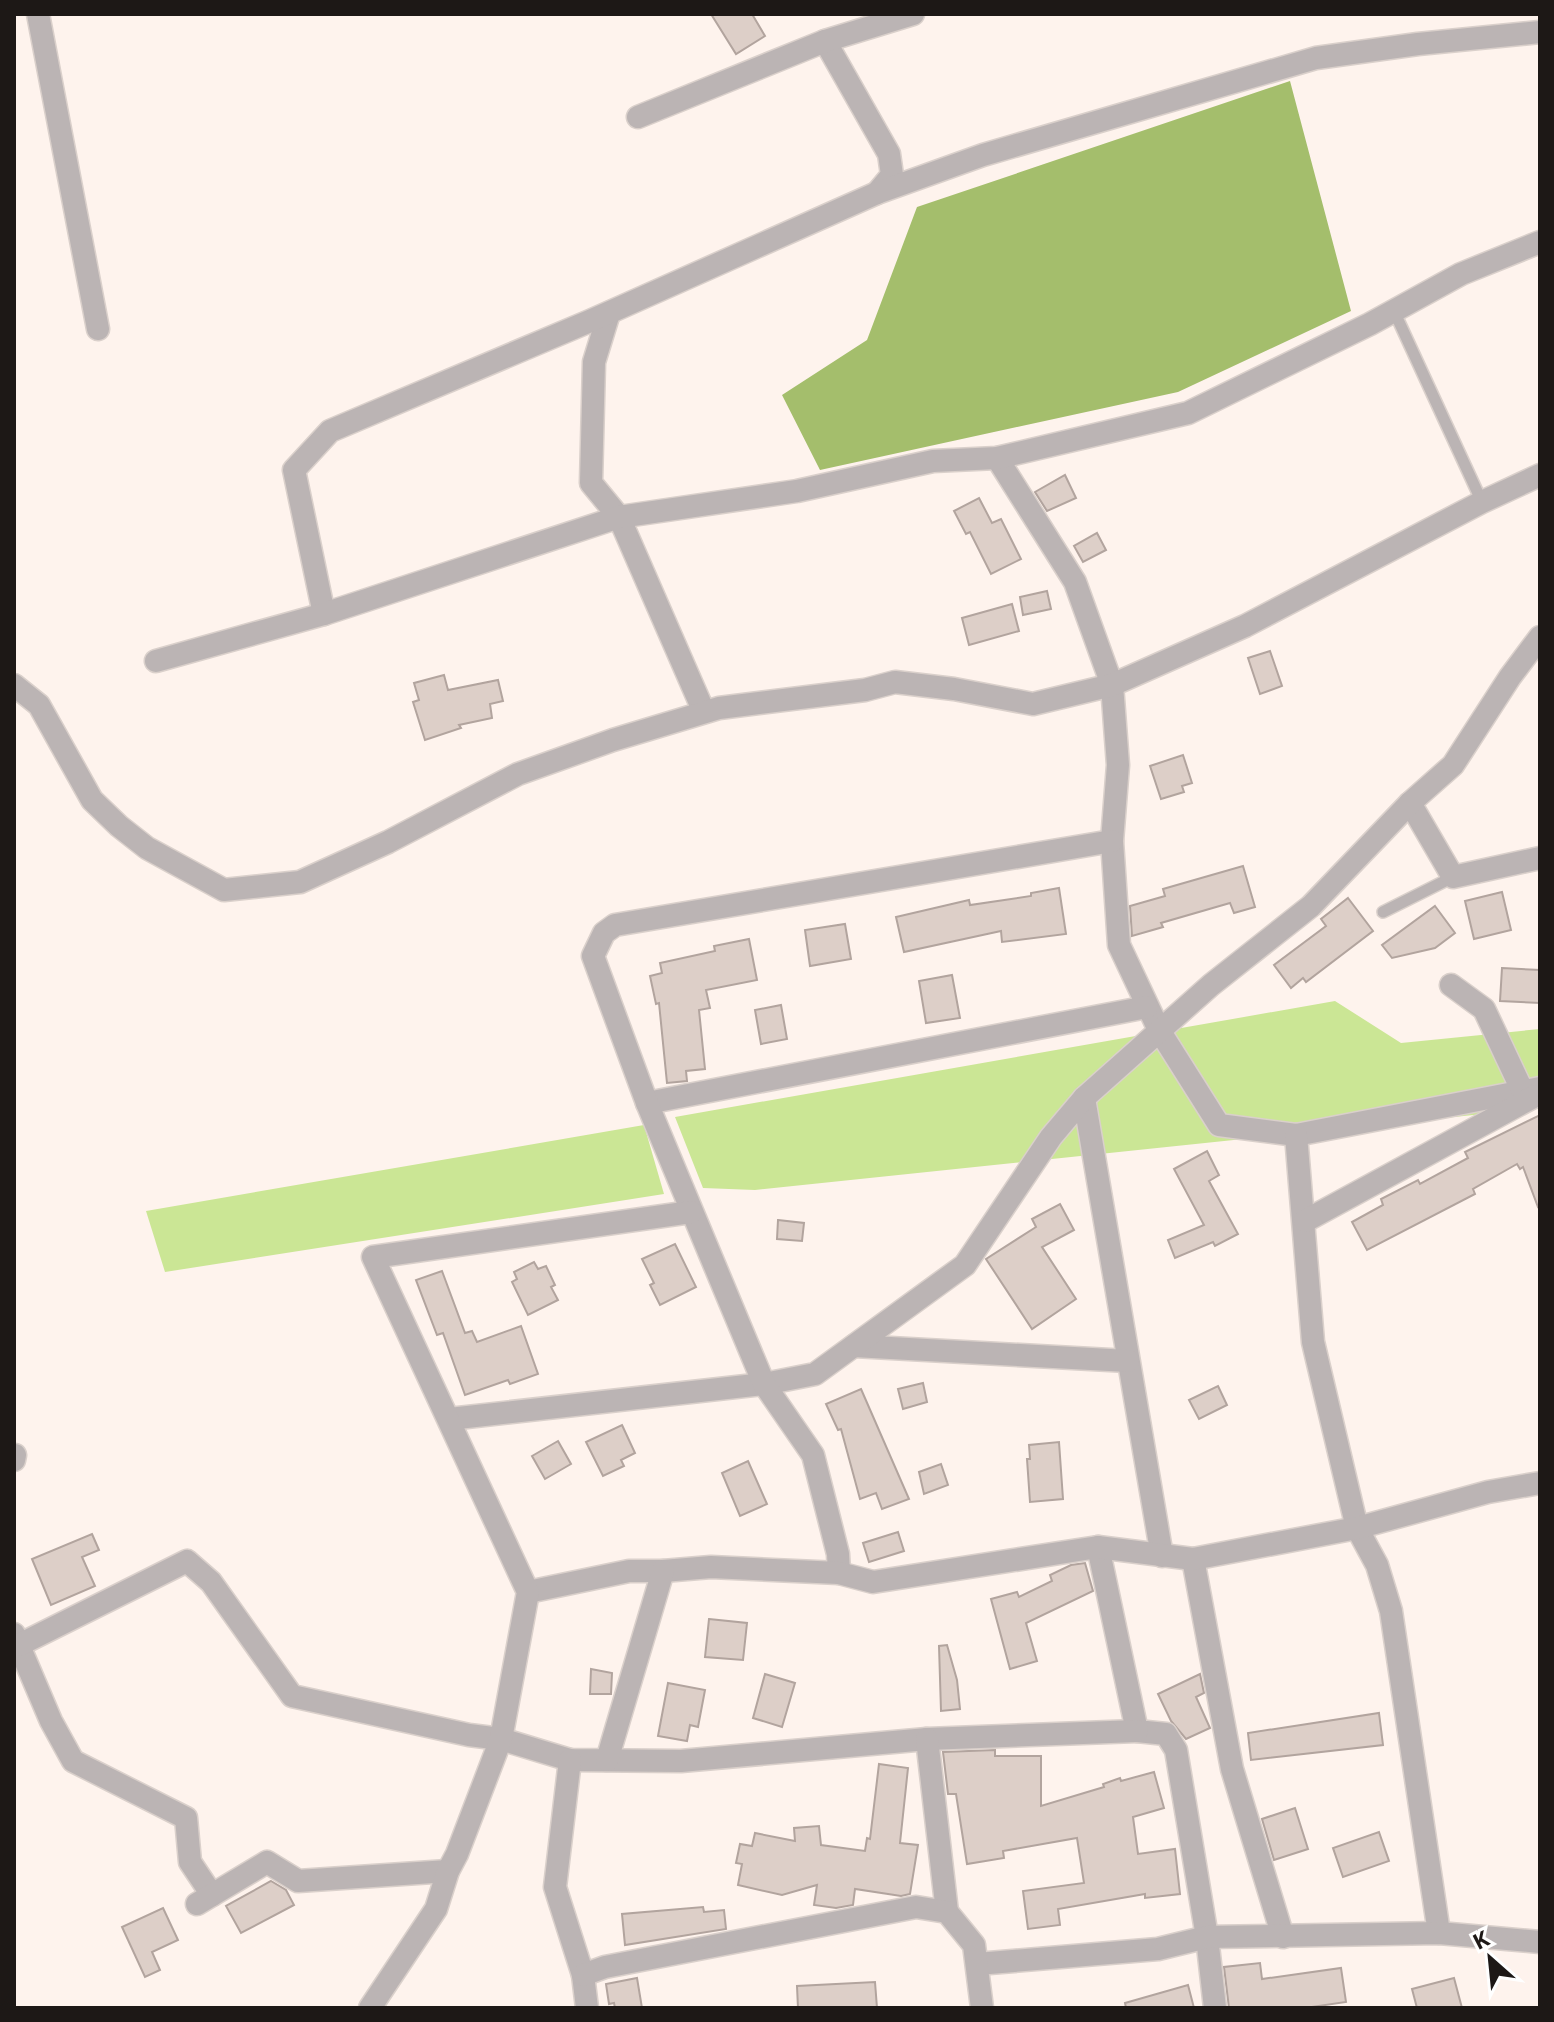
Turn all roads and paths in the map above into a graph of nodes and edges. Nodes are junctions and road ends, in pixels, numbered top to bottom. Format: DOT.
graph roads {
  1 [pos="38,14"];
  2 [pos="913,14"];
  3 [pos="1540,32"];
  4 [pos="825,41"];
  5 [pos="638,117"];
  6 [pos="877,193"];
  7 [pos="1540,242"];
  8 [pos="1394,311"];
  9 [pos="609,313"];
  10 [pos="98,329"];
  11 [pos="997,458"];
  12 [pos="1540,475"];
  13 [pos="1482,502"];
  14 [pos="619,517"];
  15 [pos="324,614"];
  16 [pos="1537,646"];
  17 [pos="156,661"];
  18 [pos="14,685"];
  19 [pos="1112,685"];
  20 [pos="704,712"];
  21 [pos="1410,803"];
  22 [pos="1112,841"];
  23 [pos="1540,858"];
  24 [pos="1453,877"];
  25 [pos="1383,912"];
  26 [pos="1451,985"];
  27 [pos="1147,1007"];
  28 [pos="1159,1030"];
  29 [pos="1534,1091"];
  30 [pos="1084,1098"];
  31 [pos="647,1103"];
  32 [pos="1296,1135"];
  33 [pos="691,1212"];
  34 [pos="1305,1221"];
  35 [pos="854,1346"];
  36 [pos="1128,1361"];
  37 [pos="764,1384"];
  38 [pos="449,1419"];
  39 [pos="1540,1483"];
  40 [pos="1357,1528"];
  41 [pos="1098,1547"];
  42 [pos="1162,1556"];
  43 [pos="1193,1559"];
  44 [pos="663,1571"];
  45 [pos="839,1573"];
  46 [pos="528,1592"];
  47 [pos="16,1640"];
  48 [pos="1137,1731"];
  49 [pos="501,1739"];
  50 [pos="927,1739"];
  51 [pos="570,1760"];
  52 [pos="607,1760"];
  53 [pos="448,1871"];
  54 [pos="947,1912"];
  55 [pos="1439,1933"];
  56 [pos="1207,1937"];
  57 [pos="1283,1937"];
  58 [pos="1540,1942"];
  59 [pos="977,1964"];
  60 [pos="583,1975"];
  61 [pos="370,2008"];
  62 [pos="587,2008"];
  63 [pos="982,2008"];
  64 [pos="1215,2008"];
  1 -- 10 [label="street"];
  2 -- 4 [label="street"];
  3 -- 6 [label="street"];
  4 -- 5 [label="street"];
  4 -- 6 [label="street"];
  6 -- 9 [label="street"];
  7 -- 8 [label="street"];
  8 -- 11 [label="street"];
  8 -- 13 [label="lane"];
  9 -- 14 [label="street"];
  9 -- 15 [label="street"];
  11 -- 14 [label="street"];
  11 -- 19 [label="street"];
  12 -- 13 [label="street"];
  13 -- 19 [label="street"];
  14 -- 15 [label="street"];
  14 -- 20 [label="street"];
  15 -- 17 [label="street"];
  16 -- 21 [label="street"];
  18 -- 20 [label="street"];
  19 -- 20 [label="street"];
  19 -- 22 [label="street"];
  21 -- 24 [label="street"];
  21 -- 28 [label="street"];
  22 -- 27 [label="street"];
  22 -- 31 [label="street"];
  23 -- 24 [label="street"];
  24 -- 25 [label="lane"];
  26 -- 29 [label="street"];
  27 -- 28 [label="street"];
  27 -- 31 [label="street"];
  28 -- 30 [label="street"];
  28 -- 32 [label="street"];
  29 -- 32 [label="street"];
  29 -- 34 [label="street"];
  30 -- 35 [label="street"];
  30 -- 36 [label="street"];
  31 -- 33 [label="street"];
  32 -- 34 [label="street"];
  33 -- 37 [label="street"];
  33 -- 38 [label="street"];
  34 -- 40 [label="street"];
  35 -- 36 [label="street"];
  35 -- 37 [label="street"];
  36 -- 42 [label="street"];
  37 -- 38 [label="street"];
  37 -- 45 [label="street"];
  38 -- 46 [label="street"];
  39 -- 40 [label="street"];
  40 -- 43 [label="street"];
  40 -- 55 [label="street"];
  41 -- 42 [label="street"];
  41 -- 45 [label="street"];
  41 -- 48 [label="street"];
  42 -- 43 [label="street"];
  43 -- 57 [label="street"];
  44 -- 45 [label="street"];
  44 -- 46 [label="street"];
  44 -- 52 [label="street"];
  46 -- 49 [label="street"];
  47 -- 49 [label="street"];
  47 -- 53 [label="street"];
  48 -- 50 [label="street"];
  48 -- 56 [label="street"];
  49 -- 51 [label="street"];
  49 -- 53 [label="street"];
  50 -- 52 [label="street"];
  50 -- 54 [label="street"];
  51 -- 52 [label="street"];
  51 -- 60 [label="street"];
  53 -- 61 [label="street"];
  54 -- 59 [label="street"];
  54 -- 60 [label="street"];
  55 -- 57 [label="street"];
  55 -- 58 [label="street"];
  56 -- 57 [label="street"];
  56 -- 59 [label="street"];
  56 -- 64 [label="street"];
  59 -- 63 [label="street"];
  60 -- 62 [label="street"];
}
